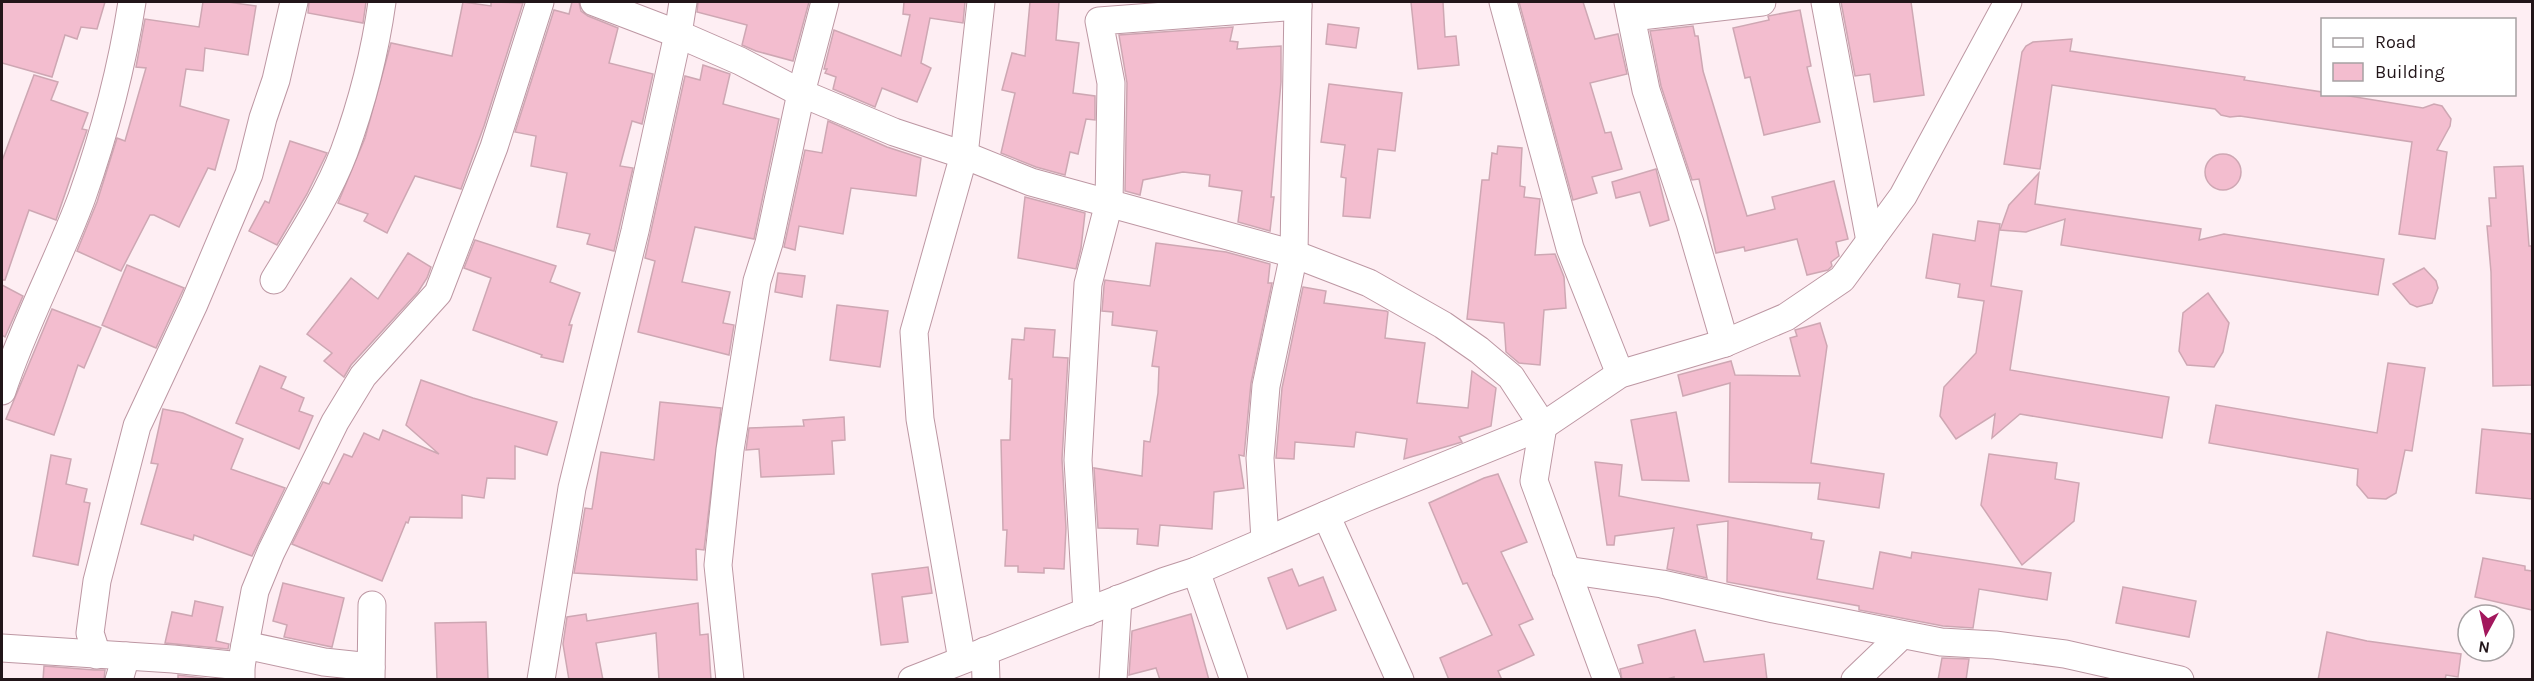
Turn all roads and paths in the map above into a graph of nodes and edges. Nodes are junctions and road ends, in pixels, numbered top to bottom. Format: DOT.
graph roads {
  1 [pos="132,2"];
  2 [pos="294,2"];
  3 [pos="382,2"];
  4 [pos="540,2"];
  5 [pos="594,2"];
  6 [pos="683,2"];
  7 [pos="825,2"];
  8 [pos="981,2"];
  9 [pos="1503,2"];
  10 [pos="1762,2"];
  11 [pos="1825,2"];
  12 [pos="2008,2"];
  13 [pos="1298,4"];
  14 [pos="1630,9"];
  15 [pos="678,34"];
  16 [pos="801,93"];
  17 [pos="964,155"];
  18 [pos="1109,204"];
  19 [pos="1870,241"];
  20 [pos="1294,254"];
  21 [pos="274,280"];
  22 [pos="1725,343"];
  23 [pos="1620,374"];
  24 [pos="2,391"];
  25 [pos="1543,426"];
  26 [pos="1326,515"];
  27 [pos="1265,540"];
  28 [pos="1566,570"];
  29 [pos="1196,571"];
  30 [pos="1118,599"];
  31 [pos="372,605"];
  32 [pos="1087,612"];
  33 [pos="1902,635"];
  34 [pos="2,648"];
  35 [pos="97,655"];
  36 [pos="974,656"];
  37 [pos="242,663"];
  38 [pos="122,668"];
  39 [pos="371,673"];
  40 [pos="541,680"];
  41 [pos="730,680"];
  42 [pos="912,680"];
  43 [pos="986,680"];
  44 [pos="1113,680"];
  45 [pos="1234,680"];
  46 [pos="1400,680"];
  47 [pos="1607,680"];
  48 [pos="1855,680"];
  49 [pos="2180,680"];
  1 -- 24 [label="street"];
  2 -- 35 [label="street"];
  3 -- 21 [label="street"];
  4 -- 37 [label="street"];
  5 -- 15 [label="street"];
  6 -- 15 [label="street"];
  7 -- 16 [label="street"];
  8 -- 17 [label="street"];
  9 -- 23 [label="street"];
  10 -- 14 [label="street"];
  11 -- 19 [label="street"];
  12 -- 19 [label="street"];
  13 -- 18 [label="street"];
  13 -- 20 [label="street"];
  14 -- 22 [label="street"];
  15 -- 16 [label="street"];
  15 -- 40 [label="street"];
  16 -- 17 [label="street"];
  16 -- 41 [label="street"];
  17 -- 18 [label="street"];
  17 -- 36 [label="street"];
  18 -- 20 [label="street"];
  18 -- 32 [label="street"];
  19 -- 22 [label="street"];
  20 -- 25 [label="street"];
  20 -- 27 [label="street"];
  22 -- 23 [label="street"];
  23 -- 25 [label="street"];
  25 -- 26 [label="street"];
  25 -- 28 [label="street"];
  26 -- 27 [label="street"];
  26 -- 46 [label="street"];
  27 -- 29 [label="street"];
  28 -- 33 [label="street"];
  28 -- 47 [label="street"];
  29 -- 30 [label="street"];
  29 -- 45 [label="street"];
  30 -- 32 [label="street"];
  30 -- 44 [label="street"];
  31 -- 39 [label="street"];
  32 -- 36 [label="street"];
  33 -- 48 [label="street"];
  33 -- 49 [label="street"];
  34 -- 35 [label="street"];
  35 -- 38 [label="street"];
  36 -- 42 [label="street"];
  36 -- 43 [label="street"];
  37 -- 38 [label="street"];
  37 -- 39 [label="street"];
}
